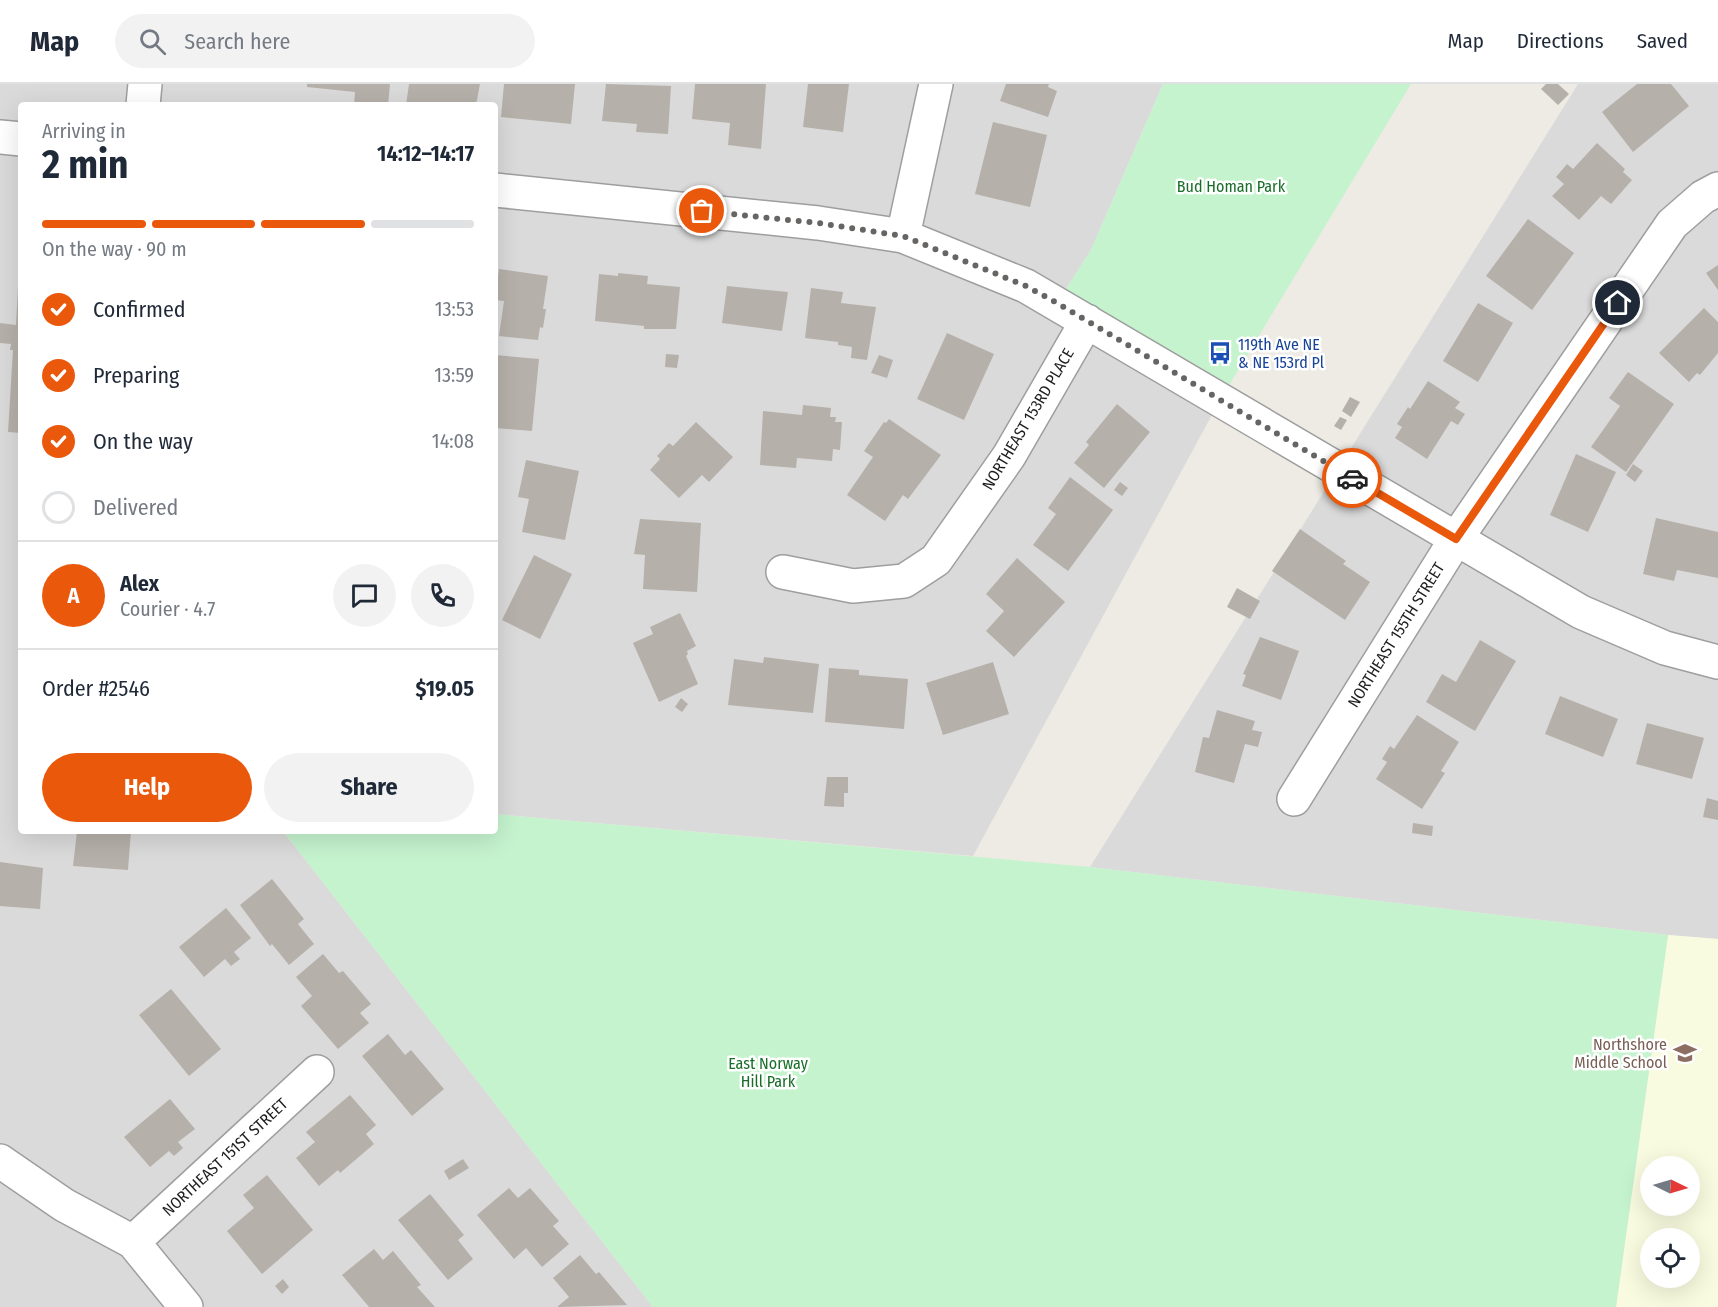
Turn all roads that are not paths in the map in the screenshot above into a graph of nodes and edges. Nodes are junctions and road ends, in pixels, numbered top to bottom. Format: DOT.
graph roads {
  1 [pos="145,84"];
  2 [pos="936,84"];
  3 [pos="143,102"];
  4 [pos="0,137"];
  5 [pos="18,139"];
  6 [pos="1718,189"];
  7 [pos="498,190"];
  8 [pos="903,236"];
  9 [pos="1088,321"];
  10 [pos="1456,539"];
  11 [pos="783,572"];
  12 [pos="1718,662"];
  13 [pos="1294,799"];
  14 [pos="317,1072"];
  15 [pos="0,1161"];
  16 [pos="133,1242"];
  17 [pos="186,1307"];
  1 -- 3 [label="street"];
  2 -- 8 [label="street"];
  4 -- 5 [label="street"];
  6 -- 10 [label="street, NORTHEAST 155TH STREET"];
  7 -- 8 [label="street"];
  8 -- 9 [label="street"];
  9 -- 10 [label="street"];
  9 -- 11 [label="street, NORTHEAST 153RD PLACE"];
  10 -- 12 [label="street"];
  10 -- 13 [label="street, NORTHEAST 155TH STREET"];
  14 -- 16 [label="street, NORTHEAST 151ST STREET"];
  15 -- 16 [label="street"];
  16 -- 17 [label="street"];
}
